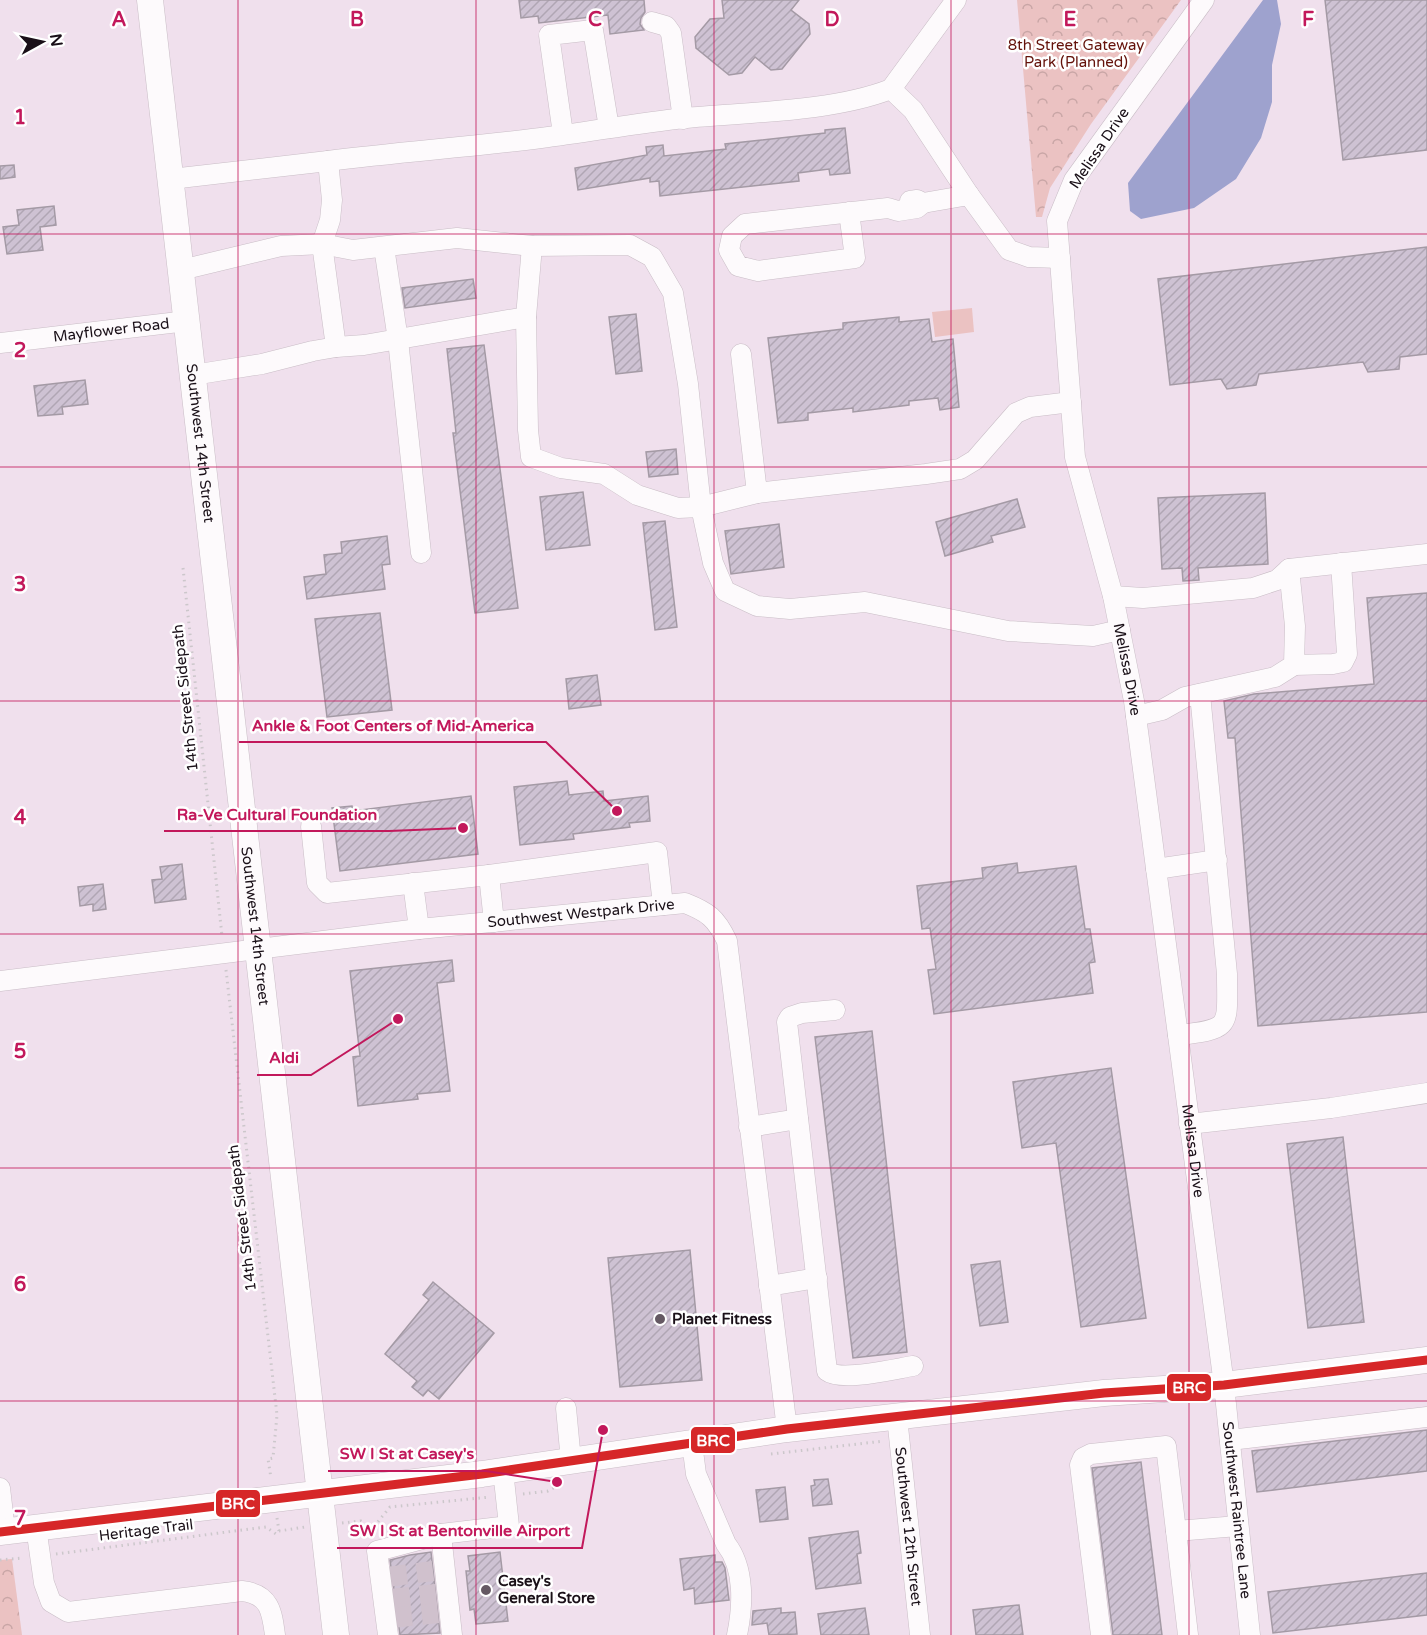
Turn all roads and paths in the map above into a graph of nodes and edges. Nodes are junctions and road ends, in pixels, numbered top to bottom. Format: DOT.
graph roads {
  1 [pos="150,0"];
  2 [pos="956,0"];
  3 [pos="1204,0"];
  4 [pos="652,22"];
  5 [pos="891,89"];
  6 [pos="683,118"];
  7 [pos="609,128"];
  8 [pos="563,134"];
  9 [pos="328,161"];
  10 [pos="171,179"];
  11 [pos="969,195"];
  12 [pos="849,212"];
  13 [pos="322,244"];
  14 [pos="532,246"];
  15 [pos="384,247"];
  16 [pos="1060,258"];
  17 [pos="181,270"];
  18 [pos="526,317"];
  19 [pos="187,321"];
  20 [pos="398,340"];
  21 [pos="0,343"];
  22 [pos="336,347"];
  23 [pos="741,354"];
  24 [pos="193,375"];
  25 [pos="1071,402"];
  26 [pos="757,493"];
  27 [pos="701,507"];
  28 [pos="421,553"];
  29 [pos="1427,554"];
  30 [pos="1341,563"];
  31 [pos="183,568"];
  32 [pos="1289,569"];
  33 [pos="1113,596"];
  34 [pos="1120,630"];
  35 [pos="1294,665"];
  36 [pos="1200,694"];
  37 [pos="1136,716"];
  38 [pos="311,826"];
  39 [pos="1217,860"];
  40 [pos="1156,869"];
  41 [pos="489,876"];
  42 [pos="413,883"];
  43 [pos="663,905"];
  44 [pos="494,922"];
  45 [pos="419,929"];
  46 [pos="222,934"];
  47 [pos="257,948"];
  48 [pos="226,970"];
  49 [pos="0,981"];
  50 [pos="835,1011"];
  51 [pos="1178,1035"];
  52 [pos="1427,1094"];
  53 [pos="798,1119"];
  54 [pos="1189,1124"];
  55 [pos="749,1127"];
  56 [pos="816,1278"];
  57 [pos="769,1286"];
  58 [pos="1427,1360"];
  59 [pos="913,1366"];
  60 [pos="1224,1385"];
  61 [pos="566,1407"];
  62 [pos="1427,1417"];
  63 [pos="897,1418"];
  64 [pos="787,1430"];
  65 [pos="1230,1440"];
  66 [pos="692,1443"];
  67 [pos="268,1460"];
  68 [pos="571,1461"];
  69 [pos="503,1470"];
  70 [pos="0,1488"];
  71 [pos="320,1493"];
  72 [pos="469,1500"];
  73 [pos="362,1521"];
  74 [pos="1238,1526"];
  75 [pos="36,1527"];
  76 [pos="279,1531"];
  77 [pos="1176,1531"];
  78 [pos="3,1532"];
  79 [pos="441,1534"];
  80 [pos="49,1554"];
  81 [pos="27,1557"];
  82 [pos="0,1560"];
  83 [pos="388,1614"];
  84 [pos="275,1635"];
  85 [pos="336,1635"];
  86 [pos="452,1635"];
  87 [pos="737,1635"];
  88 [pos="921,1635"];
  89 [pos="1101,1635"];
  90 [pos="1188,1635"];
  91 [pos="1250,1635"];
  1 -- 10 [label="main road, Southwest 14th Street"];
  2 -- 5 [label="street"];
  3 -- 16 [label="street, Melissa Drive"];
  4 -- 6 [label="street"];
  5 -- 6 [label="street"];
  5 -- 11 [label="street"];
  6 -- 7 [label="street"];
  7 -- 8 [label="street"];
  7 -- 8 [label="street"];
  8 -- 9 [label="street"];
  9 -- 10 [label="street"];
  9 -- 13 [label="street"];
  10 -- 17 [label="main road, Southwest 14th Street"];
  11 -- 12 [label="street"];
  11 -- 16 [label="street"];
  12 -- 12 [label="street"];
  13 -- 15 [label="street"];
  13 -- 17 [label="street"];
  13 -- 22 [label="street"];
  14 -- 15 [label="street"];
  14 -- 18 [label="street"];
  14 -- 27 [label="street"];
  15 -- 20 [label="street"];
  16 -- 25 [label="street, Melissa Drive"];
  17 -- 19 [label="main road, Southwest 14th Street"];
  18 -- 20 [label="street"];
  18 -- 27 [label="street"];
  19 -- 21 [label="street, Mayflower Road"];
  19 -- 24 [label="main road, Southwest 14th Street"];
  20 -- 22 [label="street"];
  20 -- 28 [label="street"];
  22 -- 24 [label="street"];
  23 -- 26 [label="street"];
  24 -- 47 [label="main road, Southwest 14th Street"];
  25 -- 26 [label="street"];
  25 -- 33 [label="street, Melissa Drive"];
  26 -- 27 [label="street"];
  27 -- 34 [label="street"];
  29 -- 30 [label="street"];
  30 -- 32 [label="street"];
  30 -- 35 [label="street"];
  31 -- 46 [label="path, 14th Street Sidepath"];
  32 -- 33 [label="street"];
  32 -- 35 [label="street"];
  33 -- 34 [label="street, Melissa Drive"];
  34 -- 37 [label="street, Melissa Drive"];
  35 -- 36 [label="street"];
  36 -- 37 [label="street"];
  36 -- 39 [label="street"];
  37 -- 40 [label="street, Melissa Drive"];
  38 -- 42 [label="street"];
  39 -- 40 [label="street"];
  39 -- 51 [label="street"];
  40 -- 51 [label="street, Melissa Drive"];
  41 -- 42 [label="street"];
  41 -- 43 [label="street"];
  41 -- 44 [label="street"];
  42 -- 45 [label="street"];
  43 -- 44 [label="street, Southwest Westpark Drive"];
  43 -- 55 [label="street, Southwest Westpark Drive"];
  44 -- 45 [label="street, Southwest Westpark Drive"];
  45 -- 47 [label="street, Southwest Westpark Drive"];
  47 -- 49 [label="street, Southwest Westpark Drive"];
  47 -- 71 [label="main road, Southwest 14th Street"];
  48 -- 67 [label="path, 14th Street Sidepath"];
  50 -- 53 [label="street"];
  51 -- 54 [label="street, Melissa Drive"];
  52 -- 54 [label="street"];
  53 -- 55 [label="street"];
  53 -- 56 [label="street"];
  54 -- 60 [label="street, Melissa Drive"];
  55 -- 57 [label="street, Southwest Westpark Drive"];
  56 -- 57 [label="street"];
  56 -- 59 [label="street"];
  57 -- 64 [label="street, Southwest Westpark Drive"];
  58 -- 60 [label="main road"];
  60 -- 63 [label="main road"];
  60 -- 65 [label="street, Southwest Raintree Lane"];
  61 -- 68 [label="street"];
  62 -- 65 [label="street"];
  63 -- 64 [label="main road"];
  63 -- 88 [label="street, Southwest 12th Street"];
  64 -- 66 [label="main road"];
  65 -- 74 [label="street, Southwest Raintree Lane"];
  66 -- 68 [label="main road"];
  66 -- 87 [label="street"];
  68 -- 69 [label="main road"];
  69 -- 71 [label="main road"];
  69 -- 79 [label="street"];
  70 -- 78 [label="street"];
  71 -- 75 [label="main road"];
  71 -- 85 [label="main road, Southwest 14th Street"];
  72 -- 73 [label="path"];
  74 -- 77 [label="street"];
  74 -- 91 [label="street, Southwest Raintree Lane"];
  75 -- 78 [label="main road"];
  75 -- 84 [label="street"];
  76 -- 80 [label="path, Heritage Trail"];
  77 -- 89 [label="street"];
  77 -- 90 [label="street"];
  79 -- 83 [label="street"];
  79 -- 86 [label="street"];
  81 -- 82 [label="path"];
}
